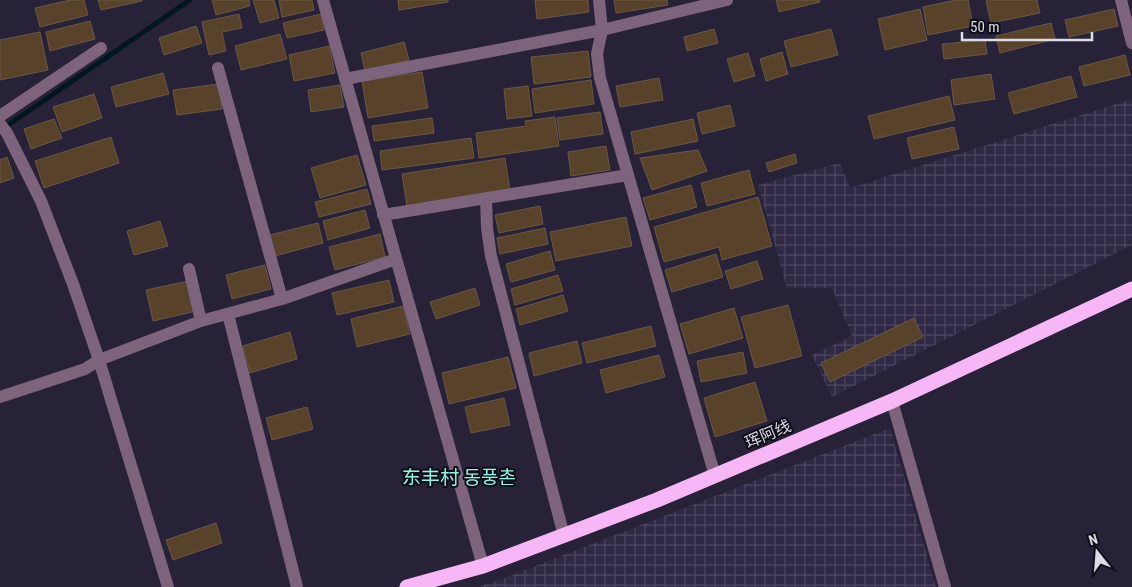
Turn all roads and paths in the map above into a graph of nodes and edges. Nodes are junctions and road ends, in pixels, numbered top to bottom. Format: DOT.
graph roads {
  1 [pos="323,0"];
  2 [pos="599,0"];
  3 [pos="727,0"];
  4 [pos="1121,0"];
  5 [pos="602,30"];
  6 [pos="1132,43"];
  7 [pos="101,48"];
  8 [pos="218,68"];
  9 [pos="345,79"];
  10 [pos="0,116"];
  11 [pos="2,127"];
  12 [pos="628,175"];
  13 [pos="486,198"];
  14 [pos="383,215"];
  15 [pos="396,260"];
  16 [pos="189,269"];
  17 [pos="1132,289"];
  18 [pos="282,299"];
  19 [pos="228,314"];
  20 [pos="201,321"];
  21 [pos="99,360"];
  22 [pos="0,397"];
  23 [pos="892,401"];
  24 [pos="715,476"];
  25 [pos="564,536"];
  26 [pos="483,566"];
  27 [pos="168,587"];
  28 [pos="296,587"];
  29 [pos="407,587"];
  30 [pos="945,587"];
  1 -- 9 [label="street"];
  2 -- 5 [label="street"];
  3 -- 5 [label="street"];
  4 -- 6 [label="street"];
  5 -- 9 [label="street"];
  5 -- 12 [label="street"];
  7 -- 10 [label="street"];
  8 -- 18 [label="street"];
  9 -- 14 [label="street"];
  11 -- 21 [label="street"];
  12 -- 13 [label="street"];
  12 -- 24 [label="street"];
  13 -- 14 [label="street"];
  13 -- 25 [label="street"];
  14 -- 15 [label="street"];
  15 -- 18 [label="street"];
  15 -- 26 [label="street"];
  16 -- 20 [label="street"];
  17 -- 23 [label="highway, 珲阿线"];
  18 -- 19 [label="street"];
  19 -- 20 [label="street"];
  19 -- 28 [label="street"];
  20 -- 21 [label="street"];
  21 -- 22 [label="street"];
  21 -- 27 [label="street"];
  23 -- 24 [label="highway, 珲阿线"];
  23 -- 30 [label="street"];
  24 -- 25 [label="highway, 珲阿线"];
  25 -- 26 [label="highway, 珲阿线"];
  26 -- 29 [label="highway, 珲阿线"];
}
